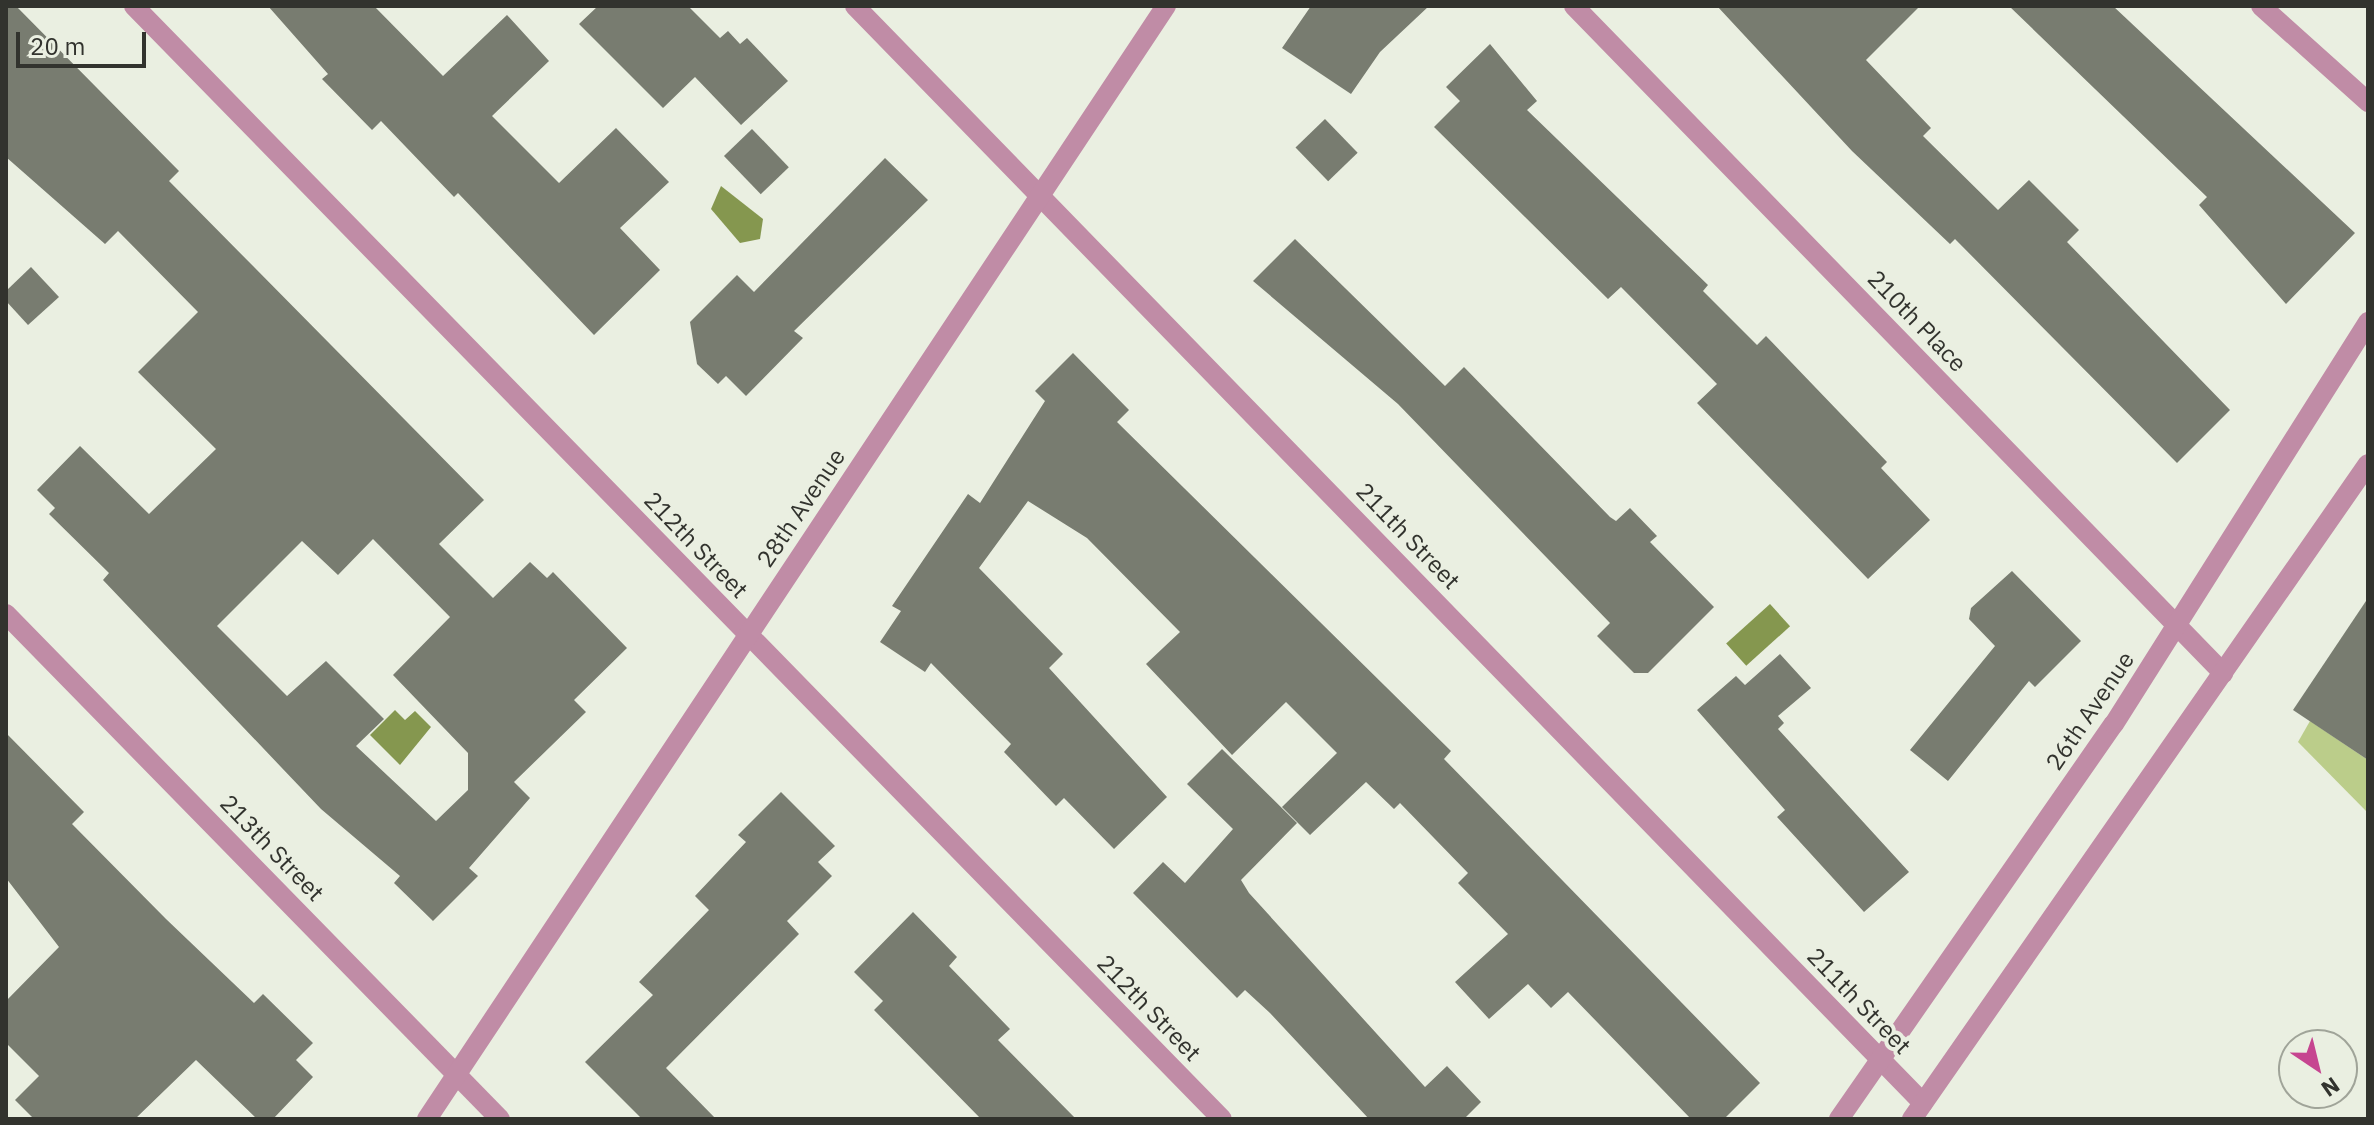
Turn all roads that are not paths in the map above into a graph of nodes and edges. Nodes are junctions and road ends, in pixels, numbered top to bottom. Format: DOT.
graph roads {
  1 [pos="134,6"];
  2 [pos="855,6"];
  3 [pos="1166,6"];
  4 [pos="1574,6"];
  5 [pos="2261,6"];
  6 [pos="2368,102"];
  7 [pos="1041,195"];
  8 [pos="2368,322"];
  9 [pos="2368,464"];
  10 [pos="6,614"];
  11 [pos="2178,626"];
  12 [pos="747,635"];
  13 [pos="2223,673"];
  14 [pos="1879,1059"];
  15 [pos="456,1074"];
  16 [pos="1918,1111"];
  17 [pos="427,1119"];
  18 [pos="500,1119"];
  19 [pos="1222,1119"];
  20 [pos="1839,1119"];
  1 -- 12 [label="street, 212th Street"];
  2 -- 7 [label="street, 211th Street"];
  3 -- 7 [label="street, 28th Avenue"];
  4 -- 11 [label="street, 210th Place"];
  5 -- 6 [label="street"];
  7 -- 12 [label="street, 28th Avenue"];
  7 -- 14 [label="street, 211th Street"];
  8 -- 11 [label="street, 26th Avenue"];
  9 -- 13 [label="street"];
  10 -- 15 [label="street, 213th Street"];
  11 -- 13 [label="street, 210th Place"];
  11 -- 14 [label="street, 26th Avenue"];
  12 -- 15 [label="street, 28th Avenue"];
  12 -- 19 [label="street, 212th Street"];
  13 -- 16 [label="street"];
  14 -- 16 [label="street, 211th Street"];
  14 -- 20 [label="street, 26th Avenue"];
  15 -- 17 [label="street, 28th Avenue"];
  15 -- 18 [label="street, 213th Street"];
}
